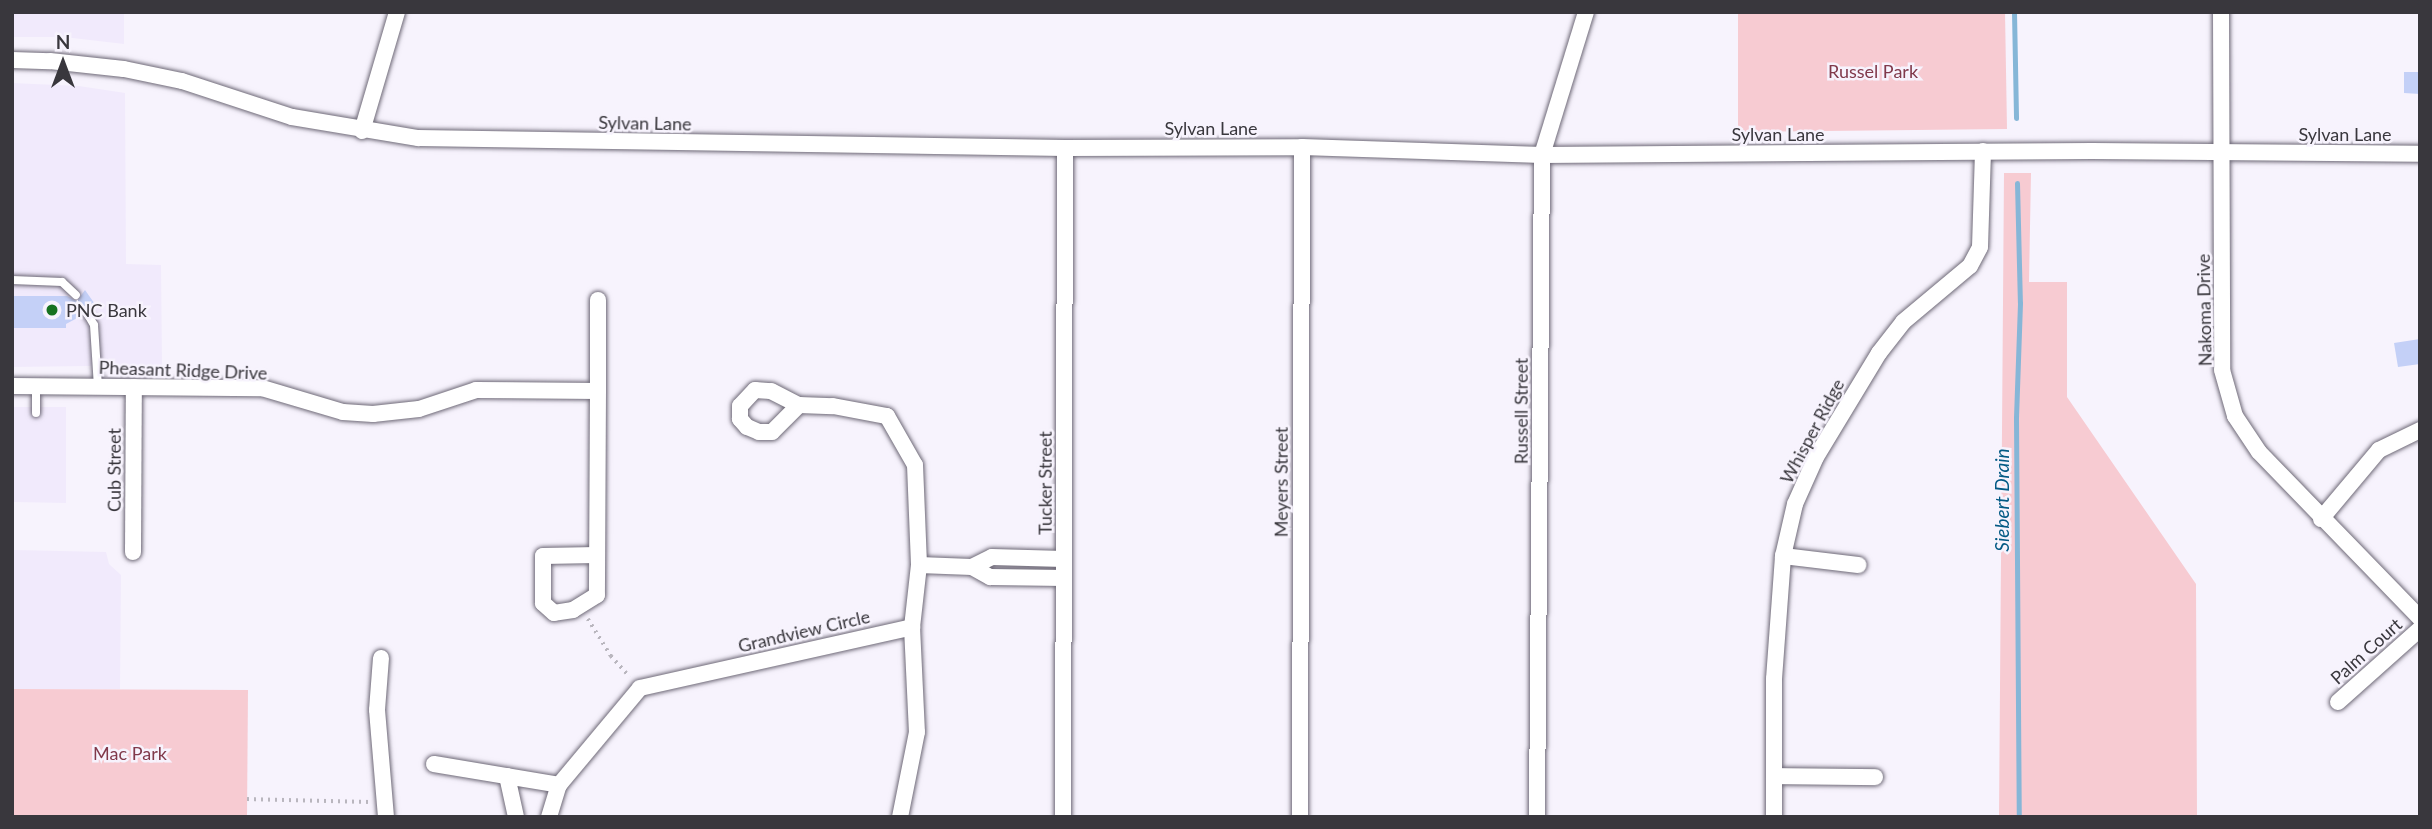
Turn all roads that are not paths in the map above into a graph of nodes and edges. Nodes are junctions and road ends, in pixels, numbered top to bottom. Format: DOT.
graph roads {
  1 [pos="397,12"];
  2 [pos="1586,12"];
  3 [pos="2221,12"];
  4 [pos="12,60"];
  5 [pos="362,131"];
  6 [pos="1302,147"];
  7 [pos="1065,148"];
  8 [pos="1983,151"];
  9 [pos="2222,152"];
  10 [pos="2420,154"];
  11 [pos="1542,155"];
  12 [pos="12,280"];
  13 [pos="76,295"];
  14 [pos="598,300"];
  15 [pos="87,313"];
  16 [pos="12,386"];
  17 [pos="36,386"];
  18 [pos="98,387"];
  19 [pos="134,387"];
  20 [pos="598,391"];
  21 [pos="799,405"];
  22 [pos="36,413"];
  23 [pos="2420,430"];
  24 [pos="2321,519"];
  25 [pos="133,552"];
  26 [pos="597,555"];
  27 [pos="1783,556"];
  28 [pos="1064,559"];
  29 [pos="919,565"];
  30 [pos="1858,565"];
  31 [pos="972,567"];
  32 [pos="1064,578"];
  33 [pos="2420,618"];
  34 [pos="912,627"];
  35 [pos="2420,629"];
  36 [pos="381,658"];
  37 [pos="2338,702"];
  38 [pos="434,764"];
  39 [pos="507,776"];
  40 [pos="1774,776"];
  41 [pos="1875,777"];
  42 [pos="559,785"];
  43 [pos="386,810"];
  44 [pos="516,817"];
  45 [pos="549,817"];
  46 [pos="900,817"];
  47 [pos="1063,817"];
  48 [pos="1300,817"];
  49 [pos="1537,817"];
  50 [pos="1774,817"];
  1 -- 5 [label="street"];
  2 -- 11 [label="street, Russell Street"];
  3 -- 9 [label="street, Nakoma Drive"];
  4 -- 5 [label="street, Sylvan Lane"];
  5 -- 7 [label="street, Sylvan Lane"];
  6 -- 7 [label="street, Sylvan Lane"];
  6 -- 11 [label="street, Sylvan Lane"];
  6 -- 48 [label="street, Meyers Street"];
  7 -- 28 [label="street, Tucker Street"];
  8 -- 9 [label="street, Sylvan Lane"];
  8 -- 11 [label="street, Sylvan Lane"];
  8 -- 27 [label="street, Whisper Ridge"];
  9 -- 10 [label="street, Sylvan Lane"];
  9 -- 24 [label="street, Nakoma Drive"];
  11 -- 49 [label="street, Russell Street"];
  12 -- 13 [label="lane"];
  14 -- 20 [label="street"];
  15 -- 18 [label="lane"];
  16 -- 17 [label="street, Pheasant Ridge Drive"];
  17 -- 18 [label="street, Pheasant Ridge Drive"];
  17 -- 22 [label="lane"];
  18 -- 19 [label="street, Pheasant Ridge Drive"];
  19 -- 20 [label="street, Pheasant Ridge Drive"];
  19 -- 25 [label="street, Cub Street"];
  20 -- 26 [label="street"];
  21 -- 29 [label="street"];
  23 -- 24 [label="street"];
  24 -- 33 [label="street, Nakoma Drive"];
  26 -- 26 [label="street"];
  27 -- 30 [label="street"];
  27 -- 40 [label="street, Whisper Ridge"];
  28 -- 31 [label="street"];
  28 -- 32 [label="street, Tucker Street"];
  29 -- 31 [label="street"];
  29 -- 34 [label="street"];
  31 -- 32 [label="street"];
  32 -- 47 [label="street, Tucker Street"];
  34 -- 42 [label="street, Grandview Circle"];
  34 -- 46 [label="street"];
  35 -- 37 [label="street, Palm Court"];
  36 -- 43 [label="street"];
  38 -- 39 [label="street"];
  39 -- 42 [label="street"];
  39 -- 44 [label="street"];
  40 -- 41 [label="street"];
  40 -- 50 [label="street, Whisper Ridge"];
  42 -- 45 [label="street"];
}
